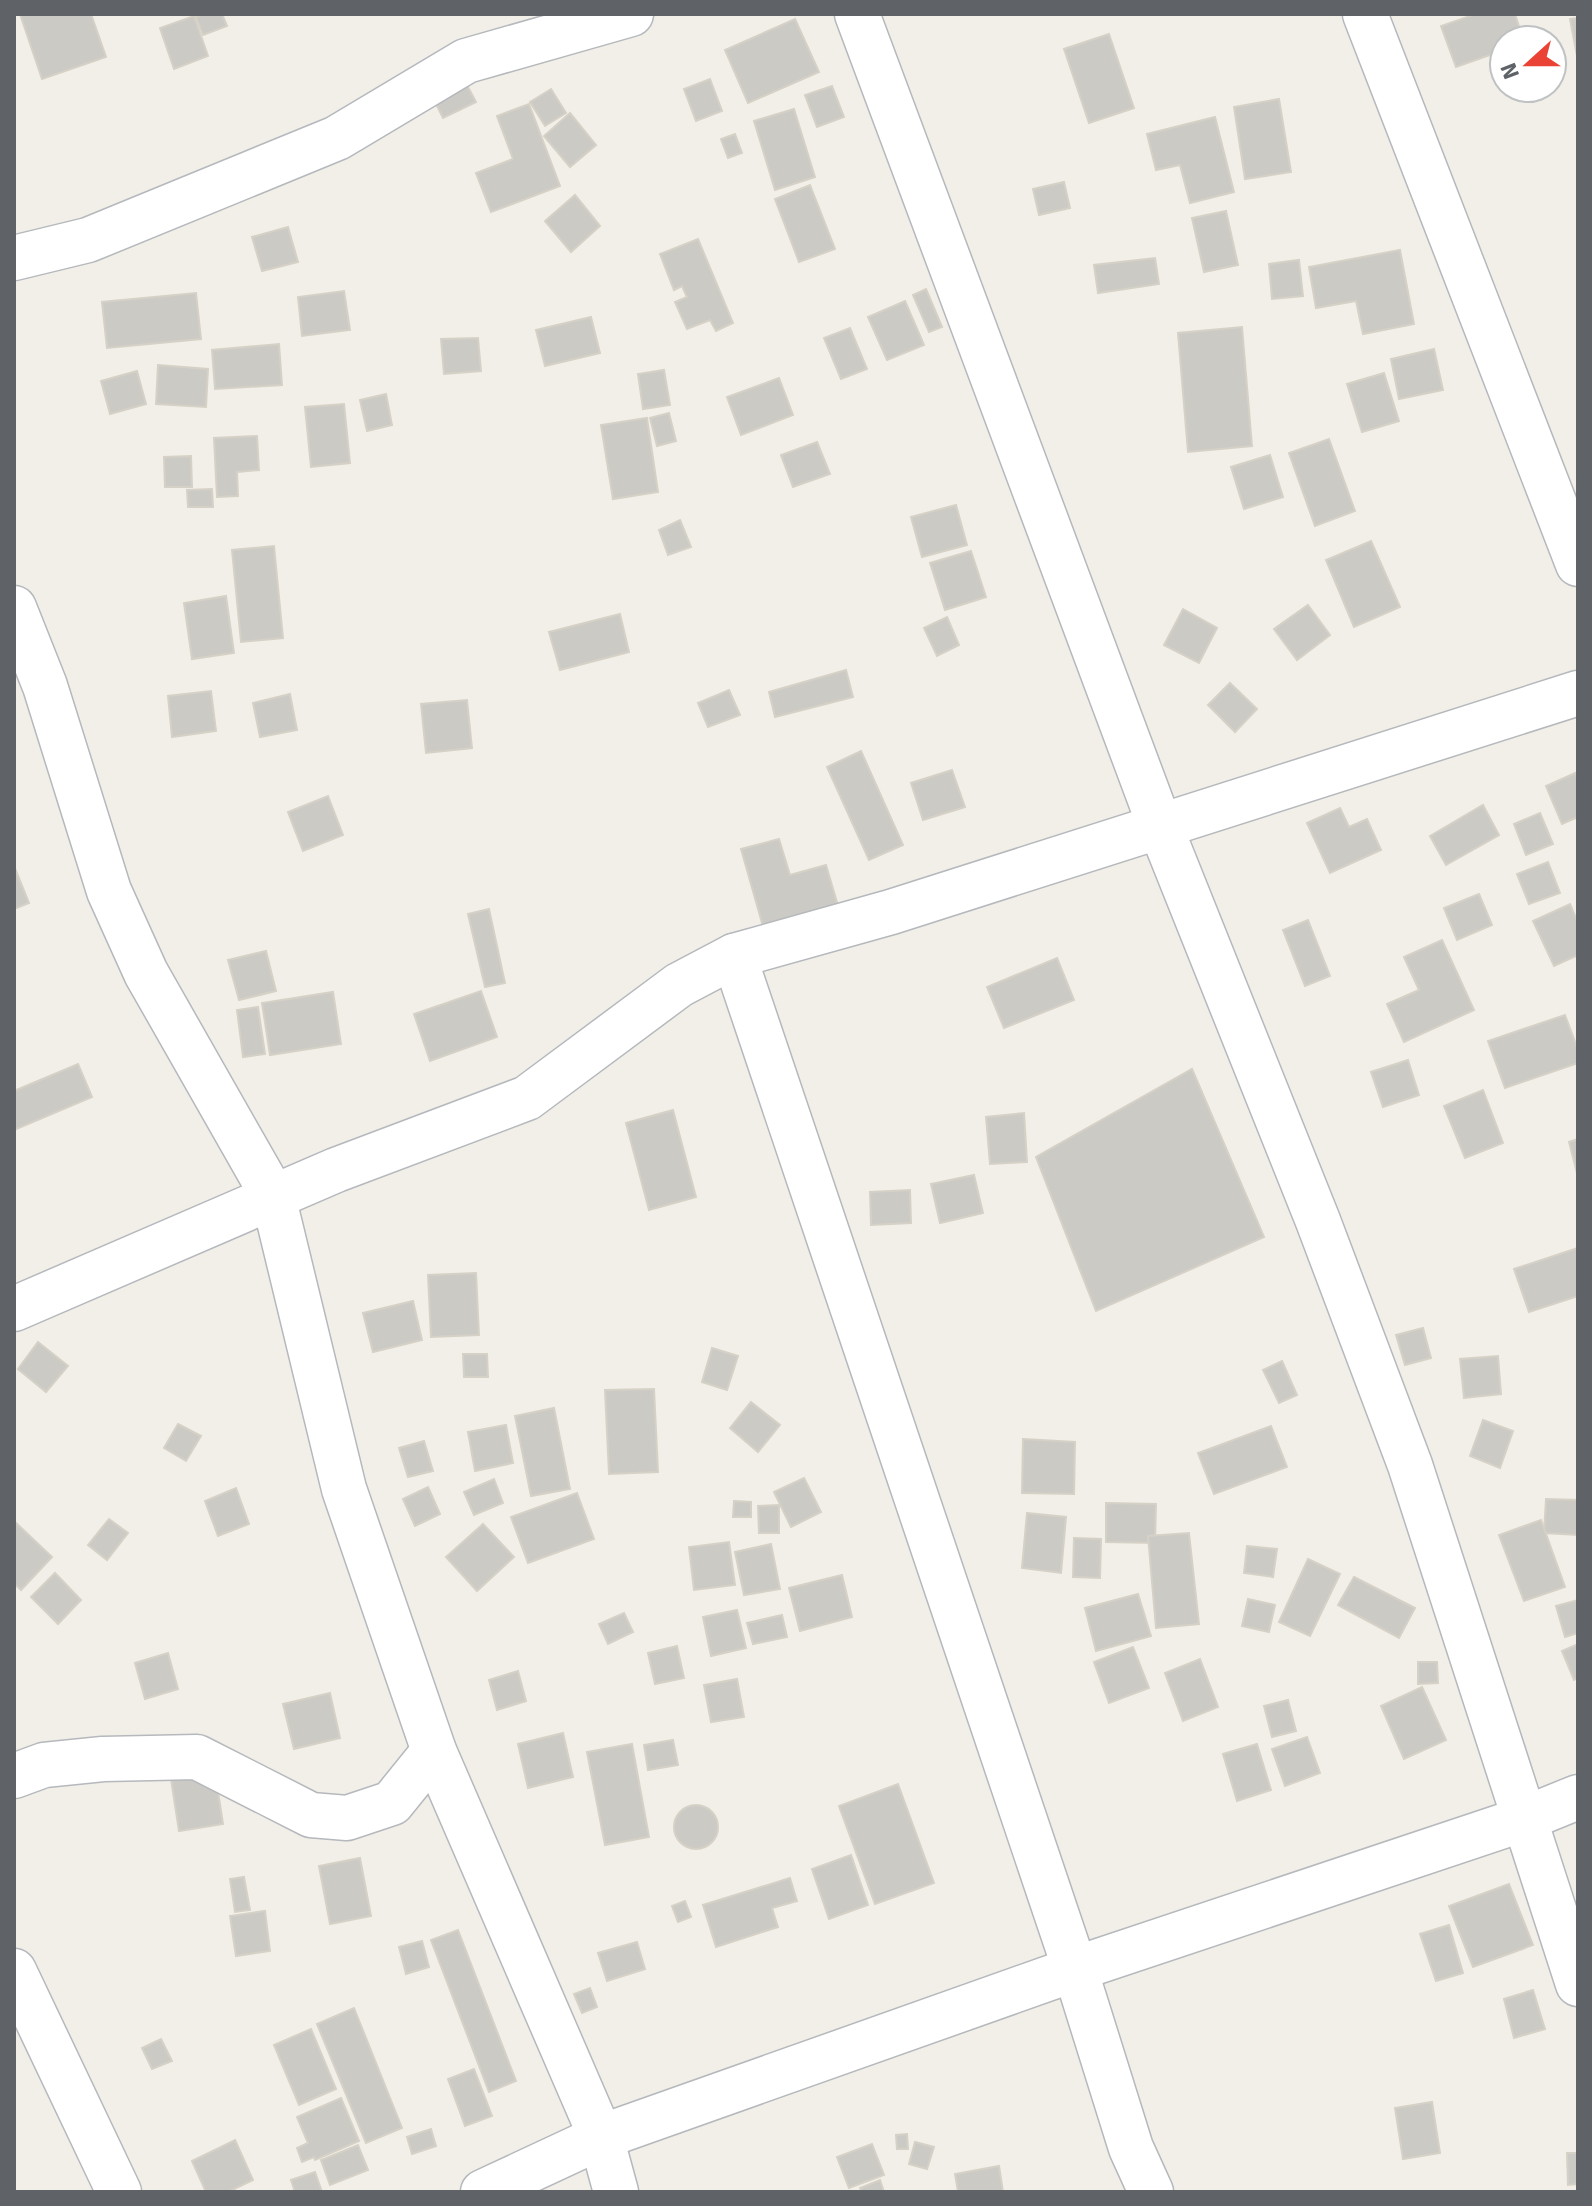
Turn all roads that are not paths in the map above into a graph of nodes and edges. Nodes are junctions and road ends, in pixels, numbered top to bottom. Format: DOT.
graph roads {
  1 [pos="631,14"];
  2 [pos="857,14"];
  3 [pos="1365,14"];
  4 [pos="14,258"];
  5 [pos="1578,564"];
  6 [pos="14,608"];
  7 [pos="1578,693"];
  8 [pos="1160,826"];
  9 [pos="734,956"];
  10 [pos="273,1196"];
  11 [pos="14,1309"];
  12 [pos="434,1751"];
  13 [pos="14,1776"];
  14 [pos="1578,1797"];
  15 [pos="1524,1819"];
  16 [pos="1075,1969"];
  17 [pos="14,1971"];
  18 [pos="1578,1984"];
  19 [pos="601,2137"];
  20 [pos="119,2192"];
  21 [pos="483,2192"];
  22 [pos="616,2192"];
  23 [pos="1151,2192"];
  1 -- 4 [label="street"];
  2 -- 8 [label="street"];
  3 -- 5 [label="street"];
  6 -- 10 [label="street"];
  7 -- 8 [label="street"];
  8 -- 9 [label="street"];
  8 -- 15 [label="street"];
  9 -- 10 [label="street"];
  9 -- 16 [label="street"];
  10 -- 11 [label="street"];
  10 -- 12 [label="street"];
  12 -- 13 [label="street"];
  12 -- 19 [label="street"];
  14 -- 15 [label="street"];
  15 -- 16 [label="street"];
  15 -- 18 [label="street"];
  16 -- 19 [label="street"];
  16 -- 23 [label="street"];
  17 -- 20 [label="street"];
  19 -- 21 [label="street"];
  19 -- 22 [label="street"];
}
